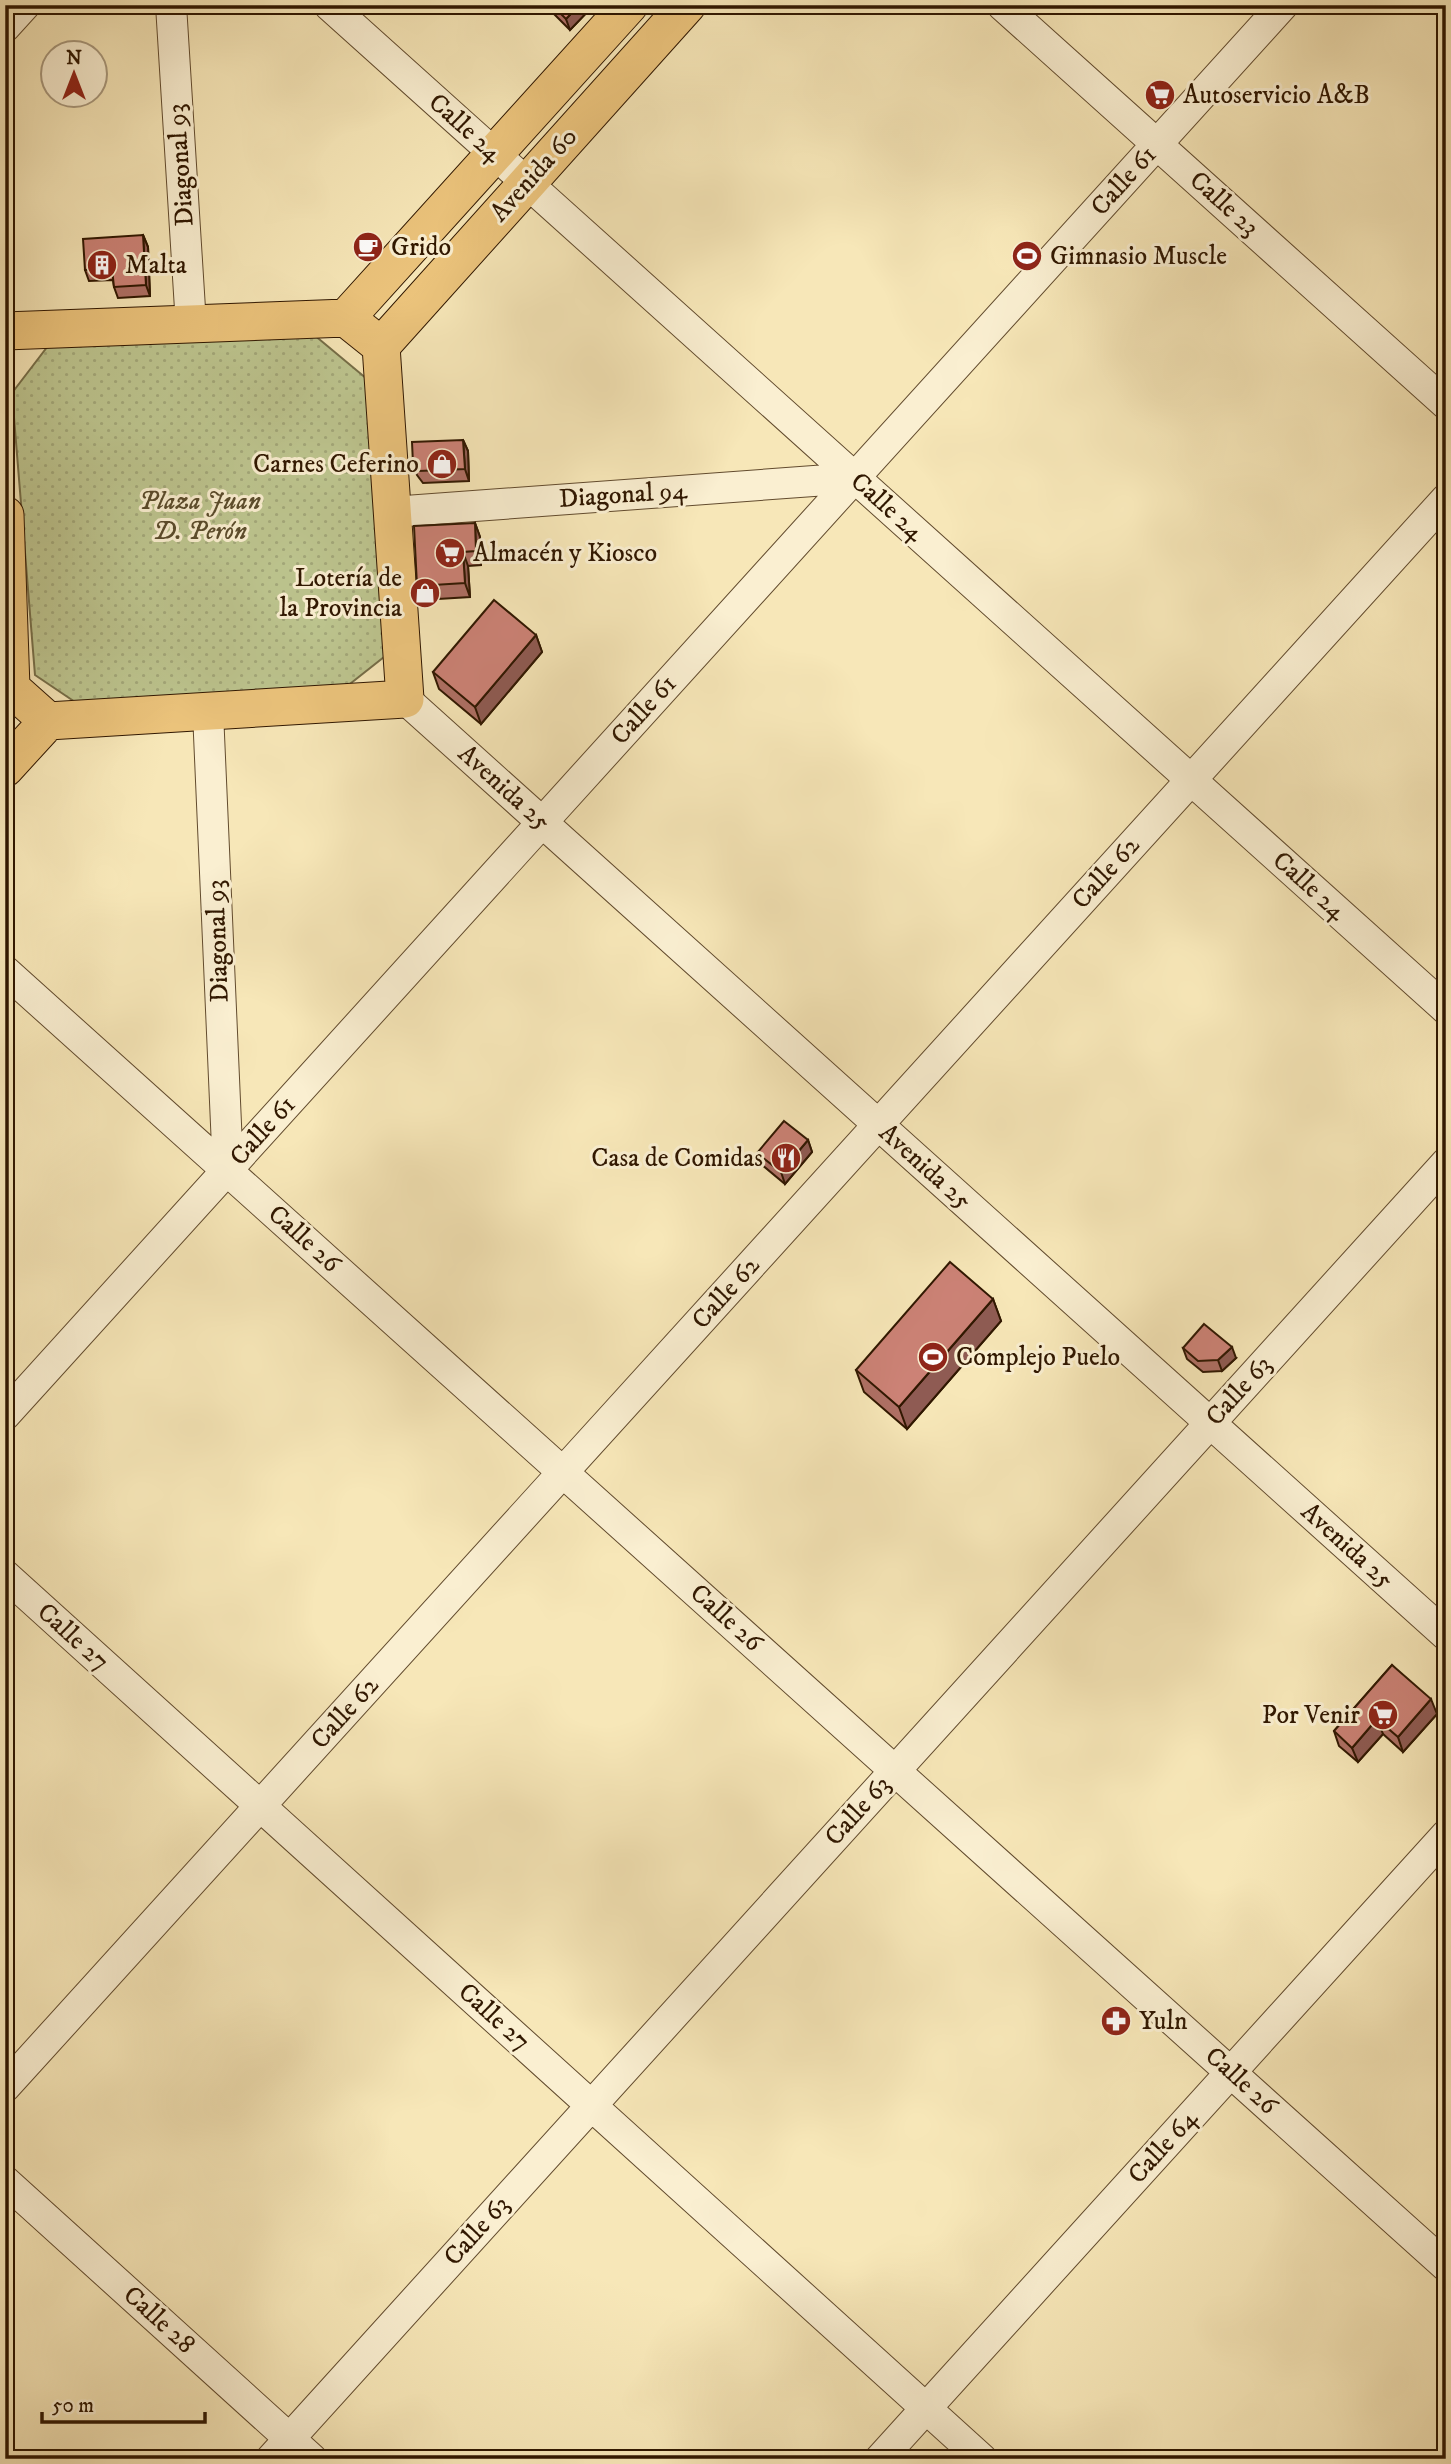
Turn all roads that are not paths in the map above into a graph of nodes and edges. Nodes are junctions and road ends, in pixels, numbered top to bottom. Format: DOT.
graph roads {
  1 [pos="25,5"];
  2 [pos="171,5"];
  3 [pos="328,5"];
  4 [pos="629,5"];
  5 [pos="687,5"];
  6 [pos="1002,5"];
  7 [pos="1283,5"];
  8 [pos="5,27"];
  9 [pos="1157,144"];
  10 [pos="494,154"];
  11 [pos="526,183"];
  12 [pos="346,318"];
  13 [pos="191,325"];
  14 [pos="5,331"];
  15 [pos="381,346"];
  16 [pos="1446,404"];
  17 [pos="855,478"];
  18 [pos="1446,499"];
  19 [pos="392,512"];
  20 [pos="5,515"];
  21 [pos="5,527"];
  22 [pos="8,691"];
  23 [pos="405,699"];
  24 [pos="208,712"];
  25 [pos="48,721"];
  26 [pos="5,768"];
  27 [pos="1191,780"];
  28 [pos="542,823"];
  29 [pos="5,971"];
  30 [pos="1446,1009"];
  31 [pos="878,1124"];
  32 [pos="1446,1163"];
  33 [pos="228,1170"];
  34 [pos="5,1416"];
  35 [pos="1210,1423"];
  36 [pos="563,1472"];
  37 [pos="5,1575"];
  38 [pos="1446,1634"];
  39 [pos="895,1770"];
  40 [pos="260,1806"];
  41 [pos="1446,1835"];
  42 [pos="1231,2072"];
  43 [pos="5,2087"];
  44 [pos="591,2105"];
  45 [pos="5,2181"];
  46 [pos="1446,2266"];
  47 [pos="926,2408"];
  48 [pos="280,2448"];
  49 [pos="313,2459"];
  50 [pos="880,2459"];
  51 [pos="982,2459"];
  1 -- 8 [label="street"];
  2 -- 13 [label="street, Diagonal 93"];
  3 -- 10 [label="street, Calle 24"];
  4 -- 10 [label="main road, Avenida 60"];
  5 -- 11 [label="main road, Avenida 60"];
  6 -- 9 [label="street, Calle 23"];
  7 -- 9 [label="street, Calle 61"];
  9 -- 16 [label="street, Calle 23"];
  9 -- 17 [label="street, Calle 61"];
  10 -- 11 [label="street, Calle 24"];
  10 -- 12 [label="main road, Avenida 60"];
  11 -- 15 [label="main road, Avenida 60"];
  11 -- 17 [label="street, Calle 24"];
  12 -- 13 [label="main road"];
  12 -- 15 [label="main road"];
  13 -- 14 [label="main road"];
  15 -- 19 [label="main road"];
  17 -- 19 [label="street, Diagonal 94"];
  17 -- 27 [label="street, Calle 24"];
  17 -- 28 [label="street, Calle 61"];
  18 -- 27 [label="street, Calle 62"];
  19 -- 23 [label="main road"];
  20 -- 21 [label="main road"];
  21 -- 22 [label="main road"];
  22 -- 25 [label="main road"];
  23 -- 24 [label="main road"];
  23 -- 28 [label="street, Avenida 25"];
  24 -- 25 [label="main road"];
  24 -- 33 [label="street, Diagonal 93"];
  25 -- 26 [label="main road"];
  27 -- 30 [label="street, Calle 24"];
  27 -- 31 [label="street, Calle 62"];
  28 -- 31 [label="street, Avenida 25"];
  28 -- 33 [label="street, Calle 61"];
  29 -- 33 [label="street, Calle 26"];
  31 -- 35 [label="street, Avenida 25"];
  31 -- 36 [label="street, Calle 62"];
  32 -- 35 [label="street, Calle 63"];
  33 -- 34 [label="street, Calle 61"];
  33 -- 36 [label="street, Calle 26"];
  35 -- 38 [label="street, Avenida 25"];
  35 -- 39 [label="street, Calle 63"];
  36 -- 39 [label="street, Calle 26"];
  36 -- 40 [label="street, Calle 62"];
  37 -- 40 [label="street, Calle 27"];
  39 -- 42 [label="street, Calle 26"];
  39 -- 44 [label="street, Calle 63"];
  40 -- 43 [label="street, Calle 62"];
  40 -- 44 [label="street, Calle 27"];
  41 -- 42 [label="street, Calle 64"];
  42 -- 46 [label="street, Calle 26"];
  42 -- 47 [label="street, Calle 64"];
  44 -- 47 [label="street, Calle 27"];
  44 -- 48 [label="street, Calle 63"];
  45 -- 48 [label="street, Calle 28"];
  47 -- 50 [label="street, Calle 64"];
  47 -- 51 [label="street, Calle 27"];
  48 -- 49 [label="street, Calle 28"];
}
